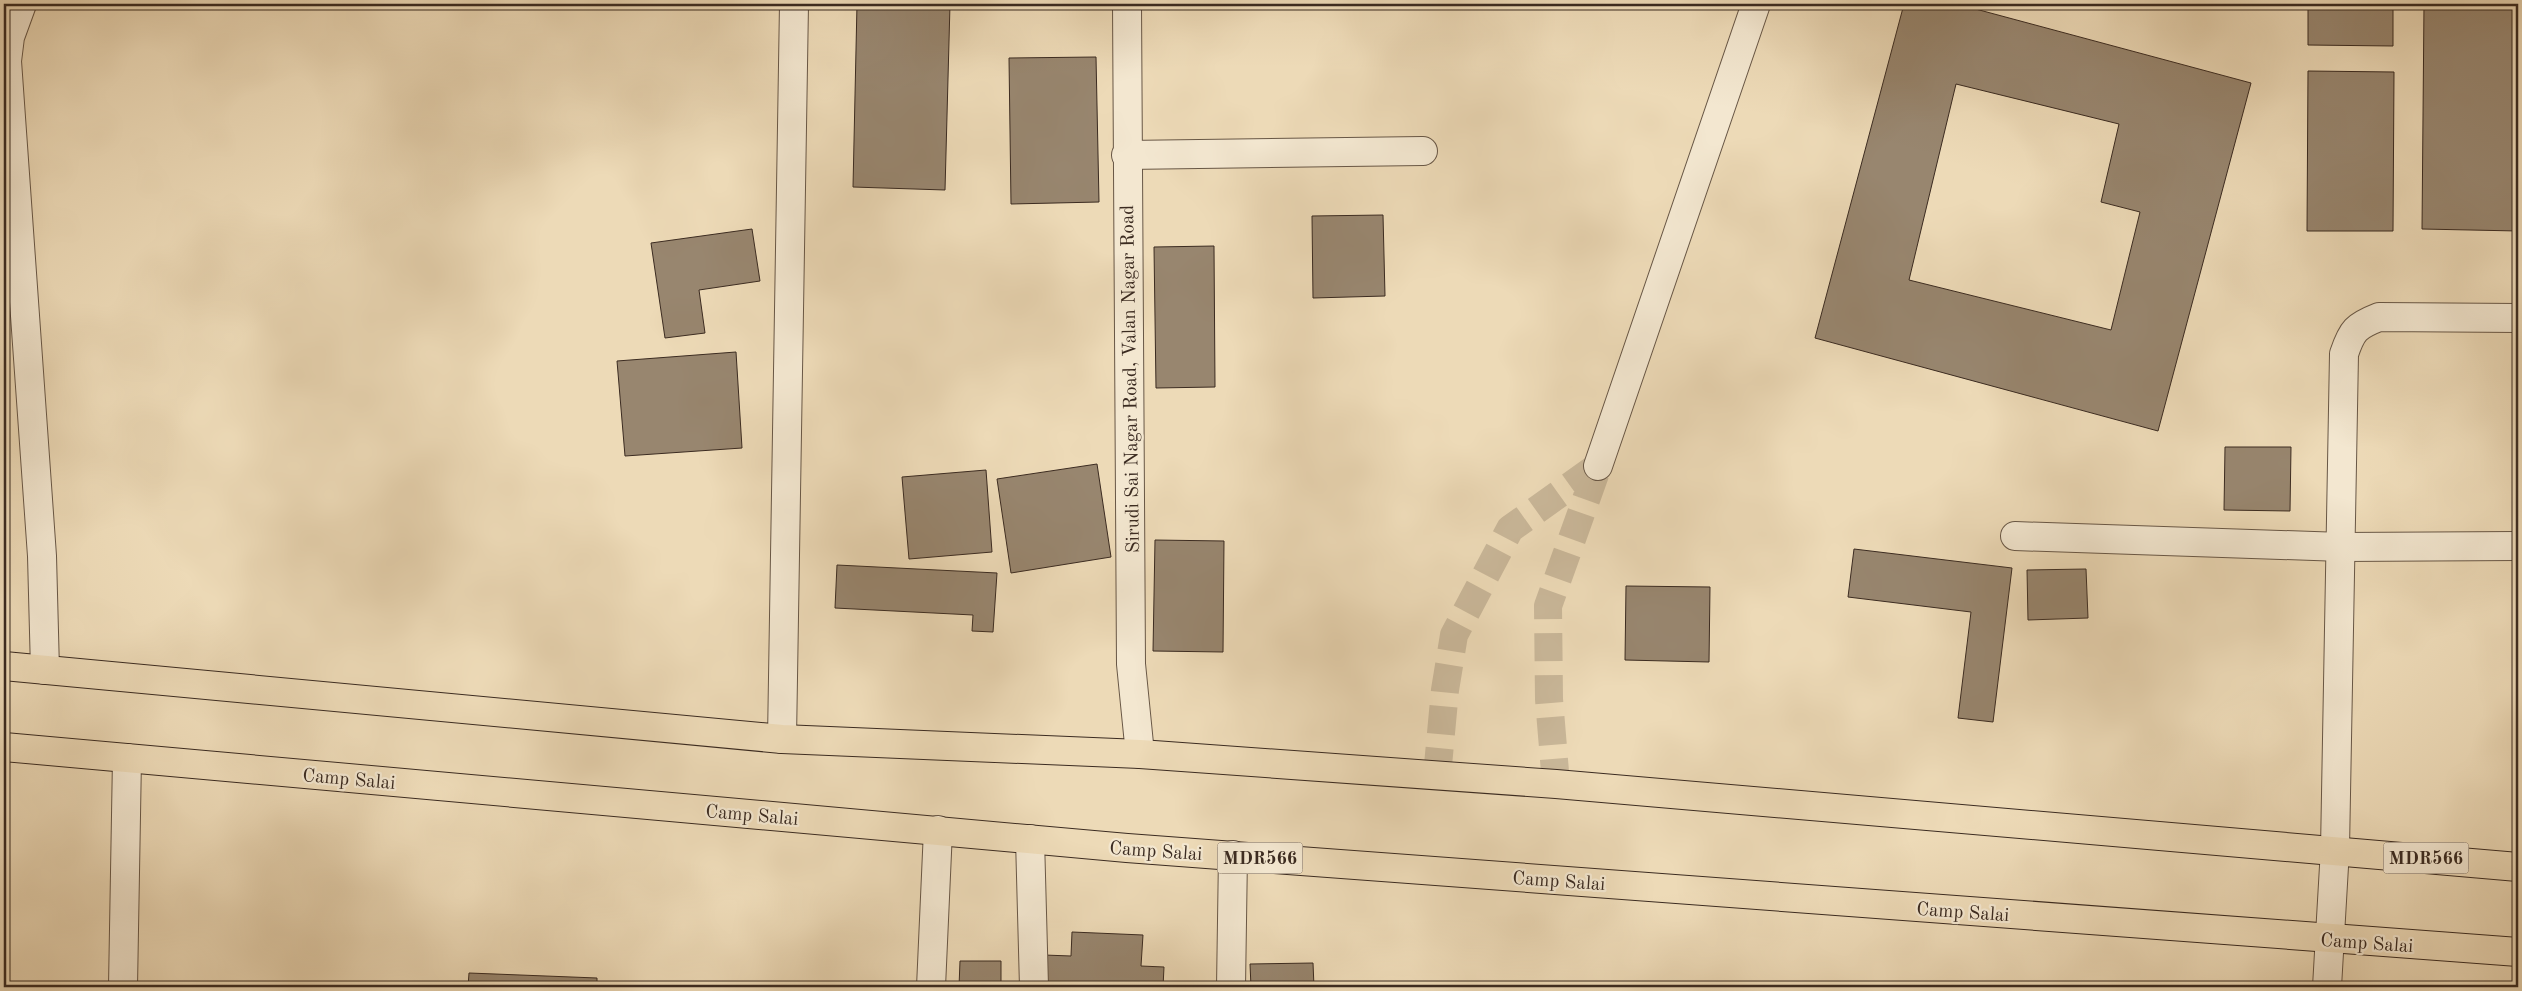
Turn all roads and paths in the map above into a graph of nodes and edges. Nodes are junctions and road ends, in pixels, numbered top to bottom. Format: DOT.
graph roads {
  1 [pos="22,4"];
  2 [pos="794,4"];
  3 [pos="1127,4"];
  4 [pos="1756,4"];
  5 [pos="1423,151"];
  6 [pos="1126,155"];
  7 [pos="2518,318"];
  8 [pos="1598,466"];
  9 [pos="2015,536"];
  10 [pos="2518,546"];
  11 [pos="2342,547"];
  12 [pos="4,666"];
  13 [pos="45,670"];
  14 [pos="782,739"];
  15 [pos="4,747"];
  16 [pos="1140,754"];
  17 [pos="126,758"];
  18 [pos="938,830"];
  19 [pos="1030,839"];
  20 [pos="2335,849"];
  21 [pos="1233,856"];
  22 [pos="2518,867"];
  23 [pos="2329,939"];
  24 [pos="2518,952"];
  25 [pos="123,987"];
  26 [pos="931,987"];
  27 [pos="1034,987"];
  28 [pos="1231,987"];
  29 [pos="2327,987"];
  1 -- 13 [label="street"];
  2 -- 14 [label="street"];
  3 -- 6 [label="street, Sirudi Sai Nagar Road, Valan Nagar Road"];
  4 -- 8 [label="street"];
  5 -- 6 [label="street"];
  6 -- 16 [label="street, Sirudi Sai Nagar Road, Valan Nagar Road"];
  7 -- 11 [label="street"];
  9 -- 11 [label="street"];
  10 -- 11 [label="street"];
  11 -- 20 [label="street"];
  12 -- 13 [label="main road, MDR566"];
  13 -- 14 [label="main road, MDR566"];
  14 -- 16 [label="main road, MDR566"];
  15 -- 17 [label="main road, Camp Salai / MDR566"];
  16 -- 20 [label="main road, MDR566"];
  17 -- 18 [label="main road, Camp Salai / MDR566"];
  17 -- 25 [label="street"];
  18 -- 19 [label="main road, Camp Salai / MDR566"];
  18 -- 26 [label="street"];
  19 -- 21 [label="main road, Camp Salai / MDR566"];
  19 -- 27 [label="street"];
  20 -- 22 [label="main road, MDR566"];
  20 -- 23 [label="street"];
  21 -- 23 [label="main road, Camp Salai / MDR566"];
  21 -- 28 [label="street"];
  23 -- 24 [label="main road, Camp Salai / MDR566"];
  23 -- 29 [label="street"];
}
